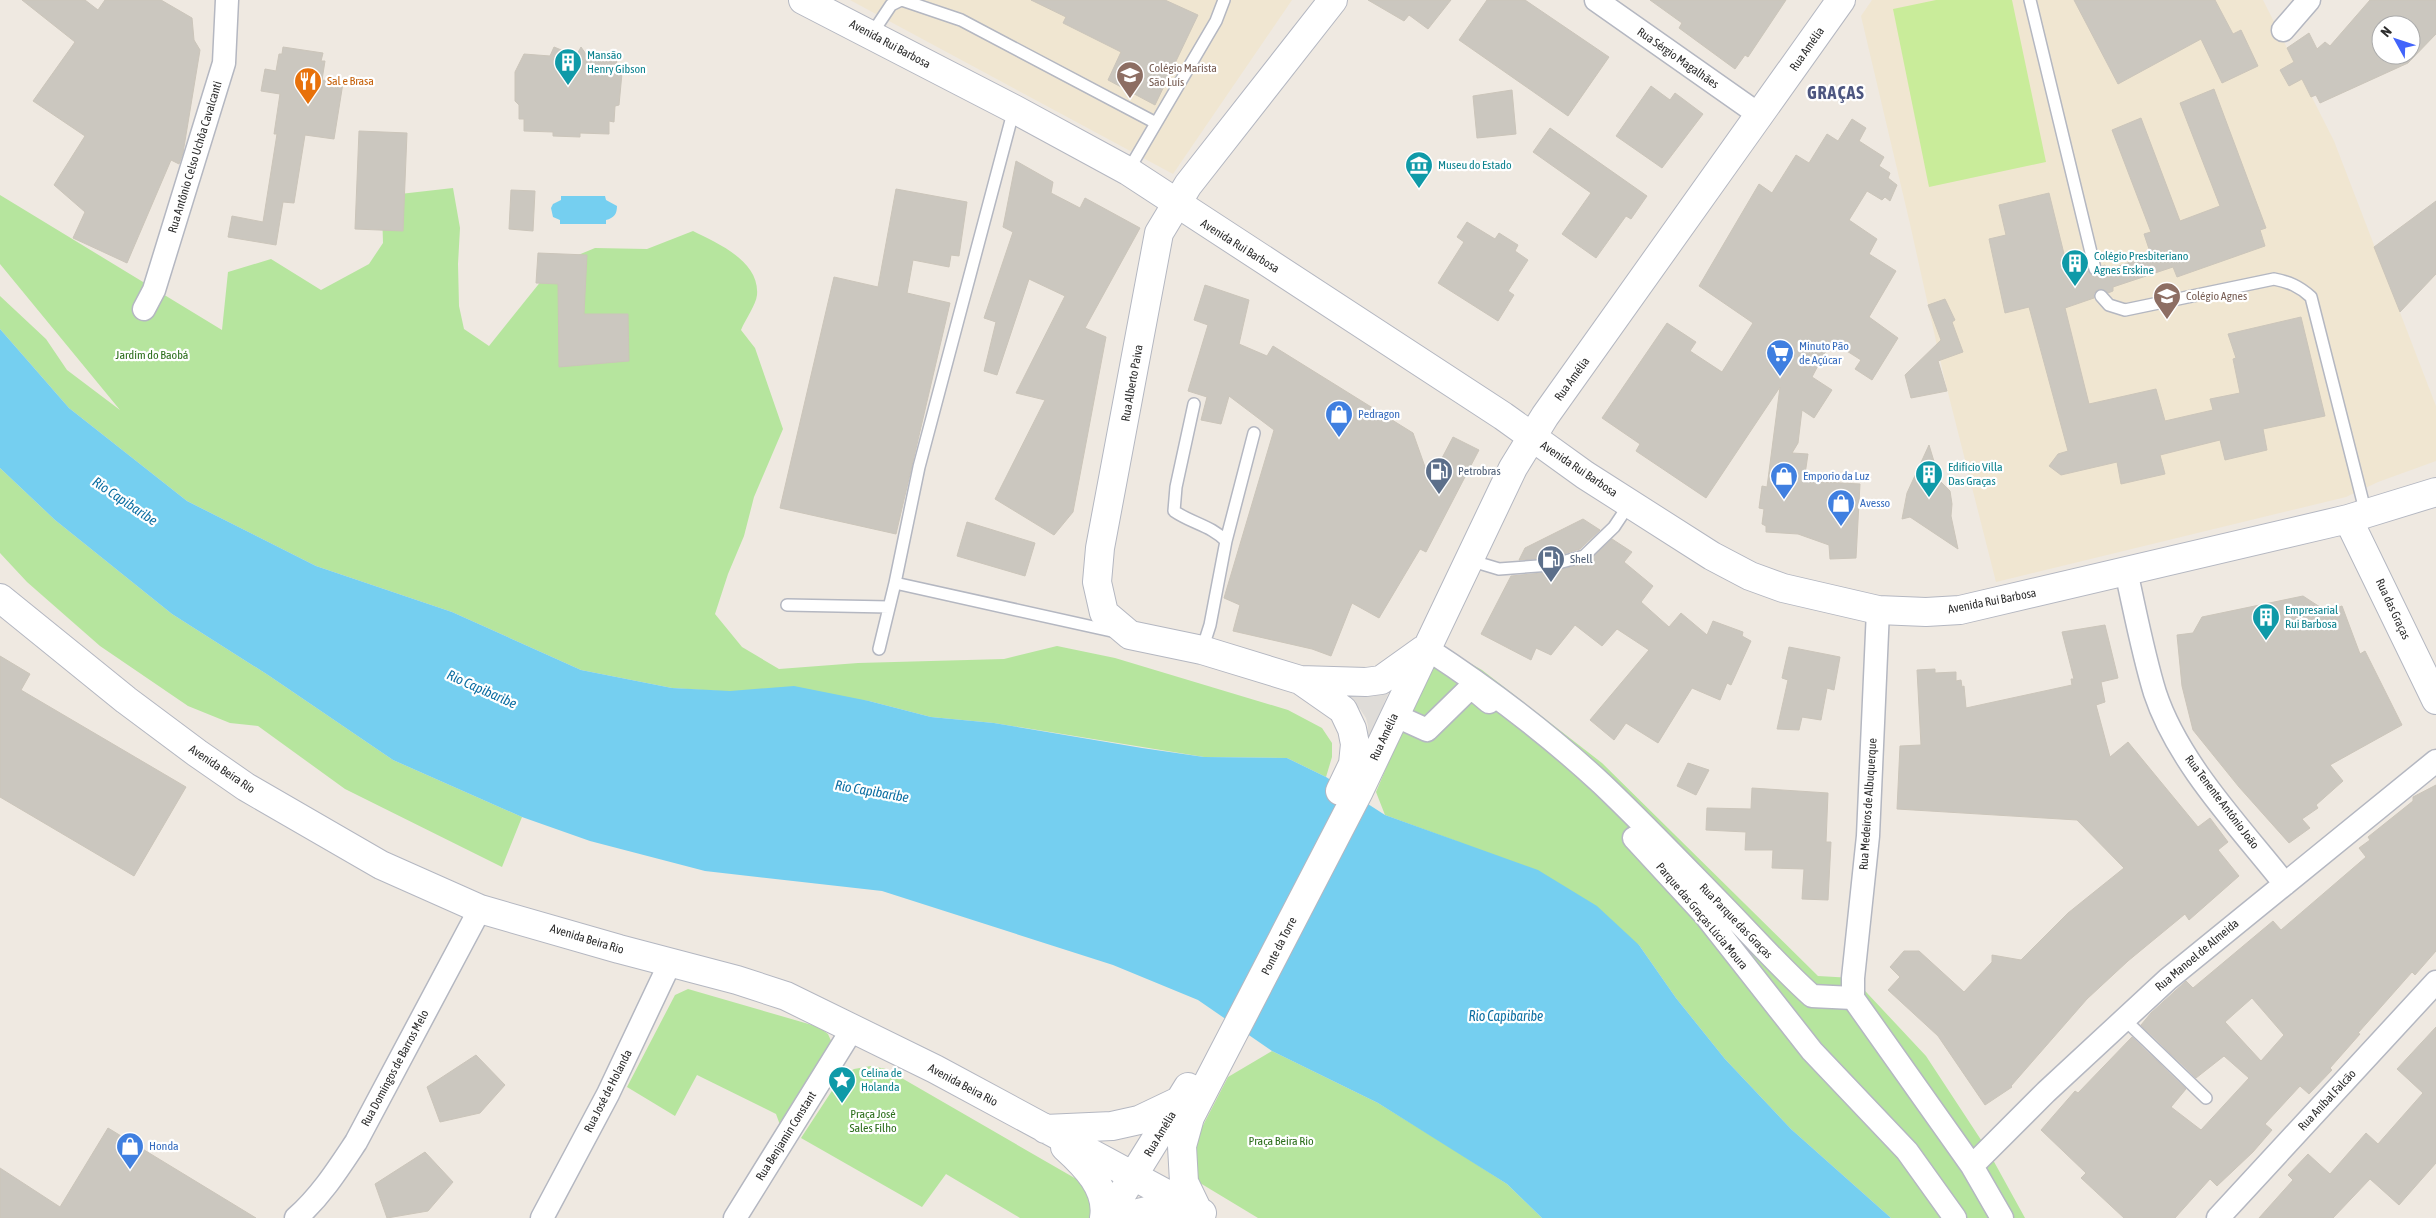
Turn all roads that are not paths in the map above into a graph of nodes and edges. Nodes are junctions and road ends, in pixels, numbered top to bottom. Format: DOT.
graph roads {
  1 [pos="228,0"];
  2 [pos="802,0"];
  3 [pos="901,0"];
  4 [pos="1224,0"];
  5 [pos="1596,0"];
  6 [pos="1841,0"];
  7 [pos="2030,0"];
  8 [pos="2310,0"];
  9 [pos="1326,3"];
  10 [pos="2283,30"];
  11 [pos="871,35"];
  12 [pos="1014,109"];
  13 [pos="1761,116"];
  14 [pos="1156,123"];
  15 [pos="1128,171"];
  16 [pos="1176,204"];
  17 [pos="2095,269"];
  18 [pos="2101,296"];
  19 [pos="144,309"];
  20 [pos="1194,404"];
  21 [pos="1254,433"];
  22 [pos="1532,437"];
  23 [pos="2436,492"];
  24 [pos="1630,503"];
  25 [pos="2357,517"];
  26 [pos="1226,541"];
  27 [pos="1469,560"];
  28 [pos="2126,571"];
  29 [pos="895,583"];
  30 [pos="0,598"];
  31 [pos="786,605"];
  32 [pos="889,607"];
  33 [pos="1878,610"];
  34 [pos="1130,635"];
  35 [pos="879,648"];
  36 [pos="1426,648"];
  37 [pos="1202,650"];
  38 [pos="1300,680"];
  39 [pos="2436,700"];
  40 [pos="1394,715"];
  41 [pos="2436,761"];
  42 [pos="1352,786"];
  43 [pos="2285,884"];
  44 [pos="480,909"];
  45 [pos="670,963"];
  46 [pos="2436,982"];
  47 [pos="1853,998"];
  48 [pos="2123,1018"];
  49 [pos="853,1028"];
  50 [pos="1188,1098"];
  51 [pos="2206,1098"];
  52 [pos="1045,1130"];
  53 [pos="1972,1166"];
  54 [pos="1134,1176"];
  55 [pos="1204,1215"];
  56 [pos="296,1218"];
  57 [pos="542,1218"];
  58 [pos="735,1218"];
  59 [pos="1105,1218"];
  60 [pos="1125,1218"];
  61 [pos="1955,1218"];
  62 [pos="2002,1218"];
  63 [pos="2218,1218"];
  1 -- 19 [label="street, Rua Antônio Celso Uchôa Cavalcanti"];
  2 -- 11 [label="main road, Avenida Rui Barbosa"];
  3 -- 11 [label="lane"];
  3 -- 14 [label="lane"];
  4 -- 14 [label="lane"];
  5 -- 13 [label="street, Rua Sérgio Magalhães"];
  6 -- 13 [label="main road, Rua Amélia"];
  7 -- 17 [label="lane"];
  8 -- 10 [label="street"];
  9 -- 16 [label="main road, Rua Alberto Paiva"];
  11 -- 12 [label="main road, Avenida Rui Barbosa"];
  12 -- 15 [label="main road, Avenida Rui Barbosa"];
  12 -- 29 [label="lane"];
  13 -- 22 [label="main road, Rua Amélia"];
  14 -- 15 [label="lane"];
  15 -- 16 [label="main road, Avenida Rui Barbosa"];
  16 -- 22 [label="main road, Avenida Rui Barbosa"];
  16 -- 34 [label="main road, Rua Alberto Paiva"];
  18 -- 25 [label="lane"];
  20 -- 26 [label="lane"];
  21 -- 26 [label="lane"];
  22 -- 24 [label="main road, Avenida Rui Barbosa"];
  22 -- 27 [label="main road, Rua Amélia"];
  23 -- 25 [label="main road, Avenida Rui Barbosa"];
  24 -- 27 [label="lane"];
  24 -- 33 [label="main road, Avenida Rui Barbosa"];
  25 -- 28 [label="main road, Avenida Rui Barbosa"];
  25 -- 39 [label="main road, Rua das Graças"];
  26 -- 37 [label="lane"];
  27 -- 36 [label="main road, Rua Amélia"];
  28 -- 33 [label="main road, Avenida Rui Barbosa"];
  28 -- 43 [label="street, Rua Tenente Antônio João"];
  29 -- 32 [label="lane"];
  29 -- 34 [label="lane"];
  30 -- 44 [label="main road, Avenida Beira Rio"];
  31 -- 32 [label="lane"];
  32 -- 35 [label="lane"];
  33 -- 47 [label="street, Rua Medeiros de Albuquerque"];
  34 -- 37 [label="main road, Rua Alberto Paiva"];
  36 -- 38 [label="main road, Rua Alberto Paiva"];
  36 -- 40 [label="main road, Rua Amélia"];
  36 -- 47 [label="street, Rua Parque das Graças"];
  37 -- 38 [label="main road, Rua Alberto Paiva"];
  38 -- 42 [label="main road, Rua Alberto Paiva"];
  40 -- 42 [label="main road, Rua Amélia"];
  40 -- 61 [label="street, Parque das Graças Lúcia Moura"];
  41 -- 43 [label="street, Rua Manoel de Almeida"];
  42 -- 50 [label="main road, Ponte da Torre"];
  43 -- 48 [label="street, Rua Manoel de Almeida"];
  44 -- 45 [label="main road, Avenida Beira Rio"];
  44 -- 56 [label="street, Rua Domingos de Barros Melo"];
  45 -- 49 [label="main road, Avenida Beira Rio"];
  45 -- 57 [label="street, Rua José de Holanda"];
  46 -- 63 [label="street, Rua Aníbal Falcão"];
  47 -- 53 [label="street"];
  48 -- 51 [label="lane"];
  48 -- 53 [label="street, Rua Manoel de Almeida"];
  49 -- 52 [label="main road, Avenida Beira Rio"];
  49 -- 58 [label="street, Rua Benjamin Constant"];
  50 -- 52 [label="main road"];
  50 -- 54 [label="main road, Rua Amélia"];
  50 -- 55 [label="main road, Rua Amélia"];
  52 -- 54 [label="main road, Avenida Beira Rio"];
  52 -- 59 [label="main road"];
  53 -- 62 [label="street"];
  54 -- 55 [label="main road, Avenida Beira Rio"];
  54 -- 59 [label="main road, Rua Amélia"];
  55 -- 60 [label="main road"];
}
